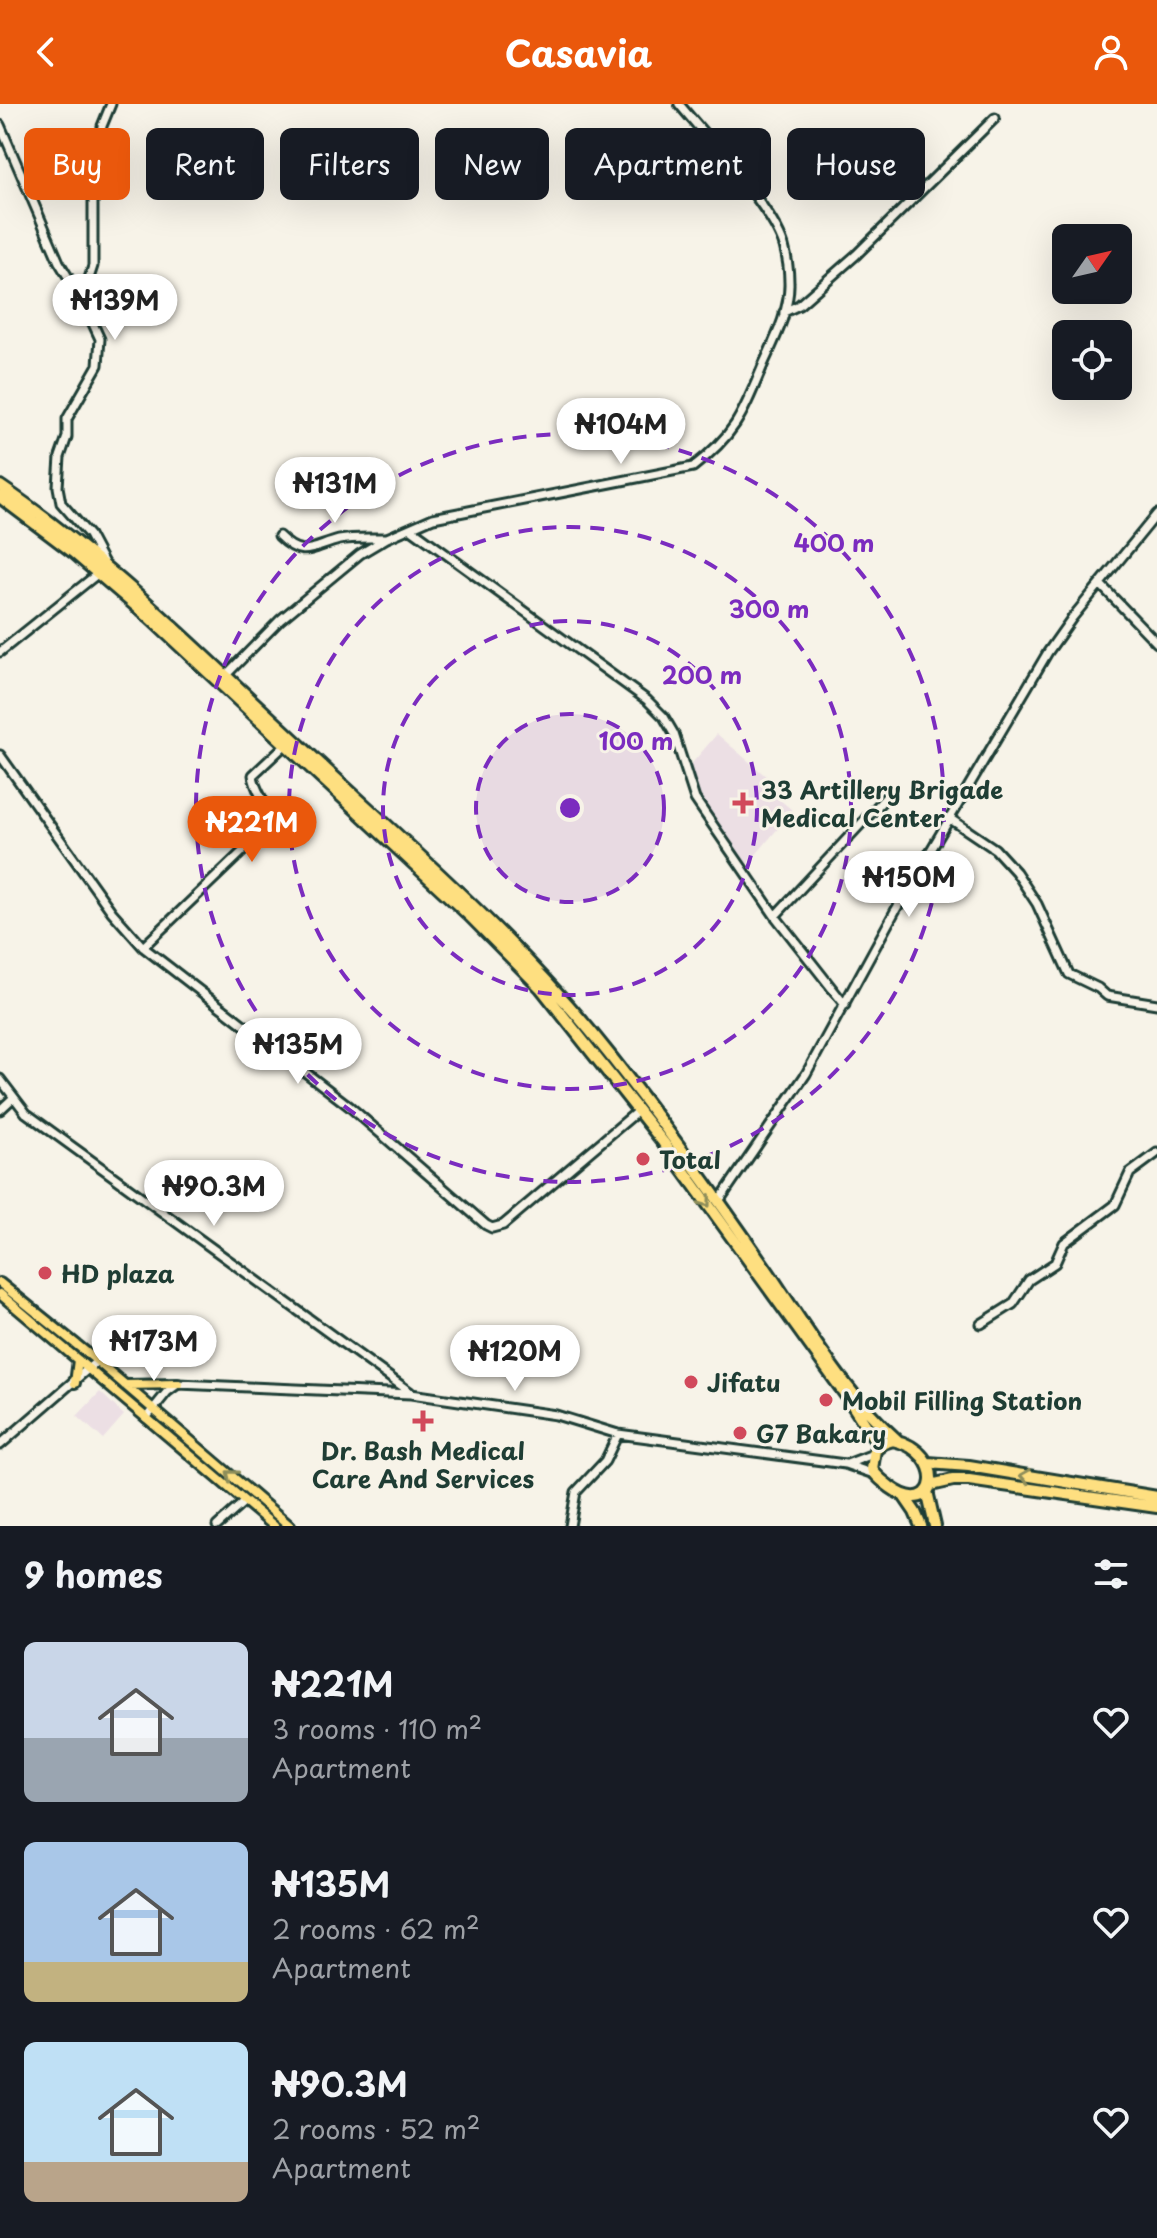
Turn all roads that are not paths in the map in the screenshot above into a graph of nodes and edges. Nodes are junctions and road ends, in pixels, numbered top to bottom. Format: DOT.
graph roads {
  1 [pos="111,104"];
  2 [pos="679,104"];
  3 [pos="995,118"];
  4 [pos="0,125"];
  5 [pos="82,300"];
  6 [pos="784,312"];
  7 [pos="0,486"];
  8 [pos="0,497"];
  9 [pos="1157,514"];
  10 [pos="410,528"];
  11 [pos="84,529"];
  12 [pos="279,536"];
  13 [pos="387,538"];
  14 [pos="83,548"];
  15 [pos="102,570"];
  16 [pos="1100,584"];
  17 [pos="1157,643"];
  18 [pos="0,652"];
  19 [pos="222,678"];
  20 [pos="285,745"];
  21 [pos="0,755"];
  22 [pos="320,770"];
  23 [pos="886,797"];
  24 [pos="949,818"];
  25 [pos="775,916"];
  26 [pos="143,947"];
  27 [pos="1157,1004"];
  28 [pos="845,1005"];
  29 [pos="0,1079"];
  30 [pos="13,1098"];
  31 [pos="644,1107"];
  32 [pos="0,1110"];
  33 [pos="1157,1153"];
  34 [pos="719,1201"];
  35 [pos="0,1283"];
  36 [pos="0,1294"];
  37 [pos="981,1324"];
  38 [pos="78,1360"];
  39 [pos="97,1361"];
  40 [pos="90,1370"];
  41 [pos="75,1383"];
  42 [pos="178,1384"];
  43 [pos="125,1385"];
  44 [pos="411,1394"];
  45 [pos="152,1409"];
  46 [pos="146,1418"];
  47 [pos="618,1434"];
  48 [pos="898,1441"];
  49 [pos="0,1445"];
  50 [pos="876,1450"];
  51 [pos="928,1463"];
  52 [pos="845,1464"];
  53 [pos="874,1474"];
  54 [pos="929,1488"];
  55 [pos="904,1496"];
  56 [pos="1157,1497"];
  57 [pos="244,1502"];
  58 [pos="1157,1507"];
  59 [pos="217,1526"];
  60 [pos="274,1526"];
  61 [pos="290,1526"];
  62 [pos="570,1526"];
  63 [pos="921,1526"];
  64 [pos="935,1526"];
  1 -- 5 [label="street"];
  2 -- 6 [label="street"];
  3 -- 6 [label="street"];
  4 -- 5 [label="street"];
  5 -- 11 [label="street"];
  6 -- 10 [label="street"];
  7 -- 14 [label="highway"];
  8 -- 15 [label="highway"];
  9 -- 16 [label="street"];
  10 -- 13 [label="street"];
  10 -- 25 [label="street"];
  11 -- 14 [label="street"];
  11 -- 15 [label="street"];
  12 -- 13 [label="street"];
  13 -- 19 [label="street"];
  14 -- 15 [label="highway"];
  15 -- 18 [label="street"];
  15 -- 19 [label="highway"];
  16 -- 17 [label="street"];
  16 -- 24 [label="street"];
  19 -- 20 [label="highway"];
  19 -- 22 [label="highway"];
  20 -- 22 [label="highway"];
  20 -- 26 [label="street"];
  21 -- 26 [label="street"];
  22 -- 31 [label="highway"];
  23 -- 25 [label="street"];
  24 -- 27 [label="street"];
  24 -- 28 [label="street"];
  25 -- 28 [label="street"];
  26 -- 31 [label="street"];
  28 -- 34 [label="street"];
  29 -- 30 [label="street"];
  30 -- 32 [label="street"];
  30 -- 44 [label="street"];
  31 -- 34 [label="highway"];
  31 -- 50 [label="highway, one-way"];
  33 -- 37 [label="street"];
  34 -- 48 [label="highway"];
  35 -- 39 [label="main road"];
  36 -- 38 [label="main road"];
  38 -- 40 [label="main road"];
  38 -- 41 [label="main road"];
  39 -- 40 [label="street"];
  39 -- 43 [label="main road"];
  40 -- 41 [label="street"];
  40 -- 46 [label="main road"];
  41 -- 49 [label="street"];
  42 -- 43 [label="main road"];
  42 -- 44 [label="street"];
  42 -- 45 [label="street"];
  43 -- 45 [label="main road"];
  44 -- 47 [label="street"];
  45 -- 46 [label="street"];
  61 -- 45 [label="main road, one-way"];
  46 -- 57 [label="main road"];
  47 -- 52 [label="street"];
  47 -- 62 [label="street"];
  48 -- 50 [label="highway"];
  48 -- 51 [label="highway"];
  50 -- 52 [label="street"];
  50 -- 53 [label="highway"];
  51 -- 54 [label="highway"];
  56 -- 51 [label="highway, one-way"];
  52 -- 53 [label="street"];
  53 -- 55 [label="highway"];
  54 -- 55 [label="highway"];
  54 -- 58 [label="highway"];
  54 -- 64 [label="highway"];
  55 -- 63 [label="highway"];
  57 -- 59 [label="street"];
  57 -- 60 [label="main road"];
}
